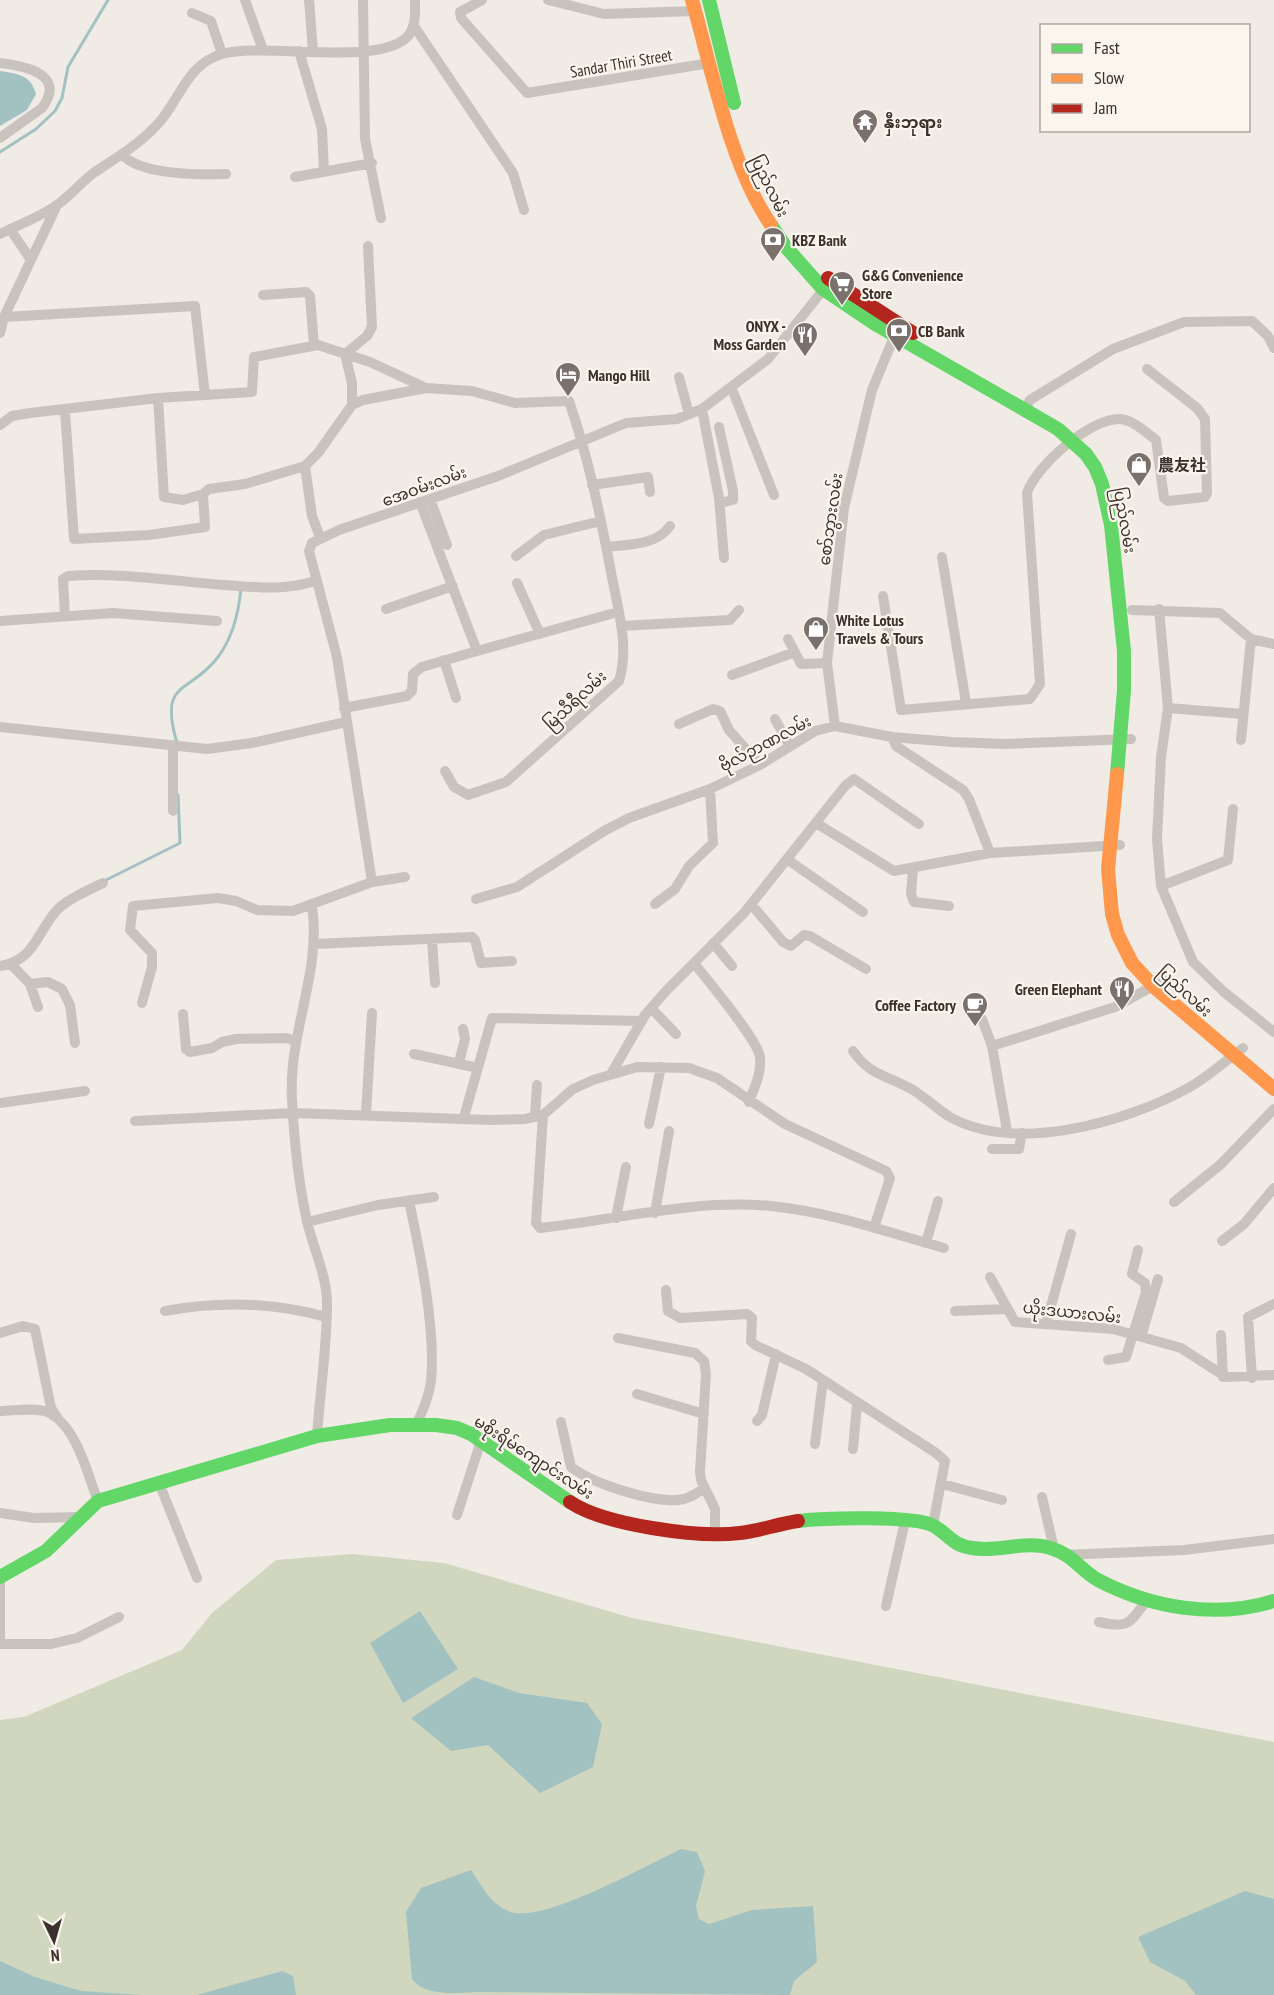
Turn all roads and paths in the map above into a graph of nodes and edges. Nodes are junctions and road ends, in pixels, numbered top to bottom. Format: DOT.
graph roads {
  1 [pos="245,0"];
  2 [pos="309,0"];
  3 [pos="363,0"];
  4 [pos="415,0"];
  5 [pos="482,0"];
  6 [pos="548,0"];
  7 [pos="709,0"];
  8 [pos="694,5"];
  9 [pos="192,13"];
  10 [pos="414,26"];
  11 [pos="263,50"];
  12 [pos="299,51"];
  13 [pos="313,51"];
  14 [pos="364,51"];
  15 [pos="222,54"];
  16 [pos="0,63"];
  17 [pos="710,63"];
  18 [pos="0,138"];
  19 [pos="123,155"];
  20 [pos="372,163"];
  21 [pos="324,172"];
  22 [pos="226,174"];
  23 [pos="295,177"];
  24 [pos="57,205"];
  25 [pos="524,210"];
  26 [pos="381,218"];
  27 [pos="5,231"];
  28 [pos="368,246"];
  29 [pos="31,260"];
  30 [pos="827,285"];
  31 [pos="263,295"];
  32 [pos="4,317"];
  33 [pos="897,329"];
  34 [pos="0,333"];
  35 [pos="314,346"];
  36 [pos="1274,348"];
  37 [pos="345,354"];
  38 [pos="1147,369"];
  39 [pos="679,377"];
  40 [pos="426,388"];
  41 [pos="732,389"];
  42 [pos="205,395"];
  43 [pos="158,398"];
  44 [pos="352,405"];
  45 [pos="1028,405"];
  46 [pos="702,409"];
  47 [pos="65,411"];
  48 [pos="689,414"];
  49 [pos="0,425"];
  50 [pos="719,427"];
  51 [pos="1077,438"];
  52 [pos="583,441"];
  53 [pos="304,466"];
  54 [pos="592,485"];
  55 [pos="650,492"];
  56 [pos="203,494"];
  57 [pos="774,495"];
  58 [pos="425,500"];
  59 [pos="720,503"];
  60 [pos="601,521"];
  61 [pos="670,526"];
  62 [pos="320,537"];
  63 [pos="447,545"];
  64 [pos="606,547"];
  65 [pos="516,556"];
  66 [pos="942,556"];
  67 [pos="724,558"];
  68 [pos="315,581"];
  69 [pos="517,582"];
  70 [pos="453,586"];
  71 [pos="883,596"];
  72 [pos="386,609"];
  73 [pos="1159,609"];
  74 [pos="739,610"];
  75 [pos="1132,610"];
  76 [pos="618,612"];
  77 [pos="65,616"];
  78 [pos="0,621"];
  79 [pos="217,621"];
  80 [pos="621,626"];
  81 [pos="540,634"];
  82 [pos="788,639"];
  83 [pos="1251,639"];
  84 [pos="1274,644"];
  85 [pos="477,651"];
  86 [pos="795,652"];
  87 [pos="444,660"];
  88 [pos="827,663"];
  89 [pos="732,675"];
  90 [pos="456,698"];
  91 [pos="966,703"];
  92 [pos="344,708"];
  93 [pos="1168,708"];
  94 [pos="1243,714"];
  95 [pos="776,719"];
  96 [pos="346,722"];
  97 [pos="679,724"];
  98 [pos="835,726"];
  99 [pos="0,728"];
  100 [pos="892,736"];
  101 [pos="1125,739"];
  102 [pos="1241,740"];
  103 [pos="789,745"];
  104 [pos="177,748"];
  105 [pos="760,765"];
  106 [pos="445,771"];
  107 [pos="710,789"];
  108 [pos="1233,809"];
  109 [pos="173,811"];
  110 [pos="816,823"];
  111 [pos="919,824"];
  112 [pos="1115,846"];
  113 [pos="990,853"];
  114 [pos="788,860"];
  115 [pos="913,869"];
  116 [pos="405,877"];
  117 [pos="372,882"];
  118 [pos="103,883"];
  119 [pos="1161,886"];
  120 [pos="476,899"];
  121 [pos="655,904"];
  122 [pos="751,904"];
  123 [pos="312,906"];
  124 [pos="949,906"];
  125 [pos="864,912"];
  126 [pos="432,940"];
  127 [pos="314,944"];
  128 [pos="713,944"];
  129 [pos="512,961"];
  130 [pos="694,963"];
  131 [pos="5,965"];
  132 [pos="732,966"];
  133 [pos="866,969"];
  134 [pos="435,983"];
  135 [pos="1159,983"];
  136 [pos="30,984"];
  137 [pos="142,1003"];
  138 [pos="38,1007"];
  139 [pos="651,1008"];
  140 [pos="372,1013"];
  141 [pos="183,1014"];
  142 [pos="982,1019"];
  143 [pos="642,1021"];
  144 [pos="463,1029"];
  145 [pos="1274,1032"];
  146 [pos="676,1034"];
  147 [pos="296,1041"];
  148 [pos="75,1043"];
  149 [pos="992,1046"];
  150 [pos="853,1051"];
  151 [pos="1238,1051"];
  152 [pos="414,1054"];
  153 [pos="459,1062"];
  154 [pos="661,1067"];
  155 [pos="478,1068"];
  156 [pos="610,1074"];
  157 [pos="1274,1074"];
  158 [pos="537,1085"];
  159 [pos="1274,1089"];
  160 [pos="85,1091"];
  161 [pos="749,1102"];
  162 [pos="0,1103"];
  163 [pos="1274,1108"];
  164 [pos="293,1113"];
  165 [pos="366,1114"];
  166 [pos="539,1115"];
  167 [pos="464,1117"];
  168 [pos="135,1121"];
  169 [pos="649,1124"];
  170 [pos="669,1131"];
  171 [pos="1007,1131"];
  172 [pos="1022,1133"];
  173 [pos="992,1149"];
  174 [pos="626,1167"];
  175 [pos="1274,1188"];
  176 [pos="434,1197"];
  177 [pos="410,1201"];
  178 [pos="938,1201"];
  179 [pos="1174,1202"];
  180 [pos="655,1213"];
  181 [pos="616,1218"];
  182 [pos="307,1222"];
  183 [pos="874,1228"];
  184 [pos="1071,1234"];
  185 [pos="1222,1241"];
  186 [pos="926,1243"];
  187 [pos="944,1248"];
  188 [pos="1138,1250"];
  189 [pos="990,1278"];
  190 [pos="1158,1279"];
  191 [pos="666,1290"];
  192 [pos="1274,1304"];
  193 [pos="1006,1309"];
  194 [pos="165,1311"];
  195 [pos="955,1311"];
  196 [pos="326,1317"];
  197 [pos="1047,1324"];
  198 [pos="0,1332"];
  199 [pos="1221,1335"];
  200 [pos="1138,1336"];
  201 [pos="618,1338"];
  202 [pos="776,1354"];
  203 [pos="1108,1360"];
  204 [pos="1274,1375"];
  205 [pos="1223,1377"];
  206 [pos="1252,1378"];
  207 [pos="823,1380"];
  208 [pos="638,1394"];
  209 [pos="857,1404"];
  210 [pos="0,1411"];
  211 [pos="704,1414"];
  212 [pos="757,1420"];
  213 [pos="61,1422"];
  214 [pos="561,1422"];
  215 [pos="416,1425"];
  216 [pos="317,1436"];
  217 [pos="481,1441"];
  218 [pos="815,1444"];
  219 [pos="853,1449"];
  220 [pos="159,1483"];
  221 [pos="942,1484"];
  222 [pos="705,1488"];
  223 [pos="1042,1497"];
  224 [pos="1002,1500"];
  225 [pos="98,1501"];
  226 [pos="0,1513"];
  227 [pos="457,1515"];
  228 [pos="80,1517"];
  229 [pos="905,1521"];
  230 [pos="933,1525"];
  231 [pos="715,1532"];
  232 [pos="1274,1539"];
  233 [pos="1058,1552"];
  234 [pos="0,1577"];
  235 [pos="197,1578"];
  236 [pos="1147,1600"];
  237 [pos="1274,1601"];
  238 [pos="886,1606"];
  239 [pos="119,1617"];
  240 [pos="1099,1622"];
  1 -- 11 [label="street"];
  2 -- 13 [label="street"];
  3 -- 14 [label="street"];
  4 -- 10 [label="street"];
  5 -- 17 [label="street, Sandar Thiri Street"];
  6 -- 8 [label="street"];
  7 -- 30 [label="main road, ပြည်လမ်း"];
  8 -- 17 [label="main road, ပြည်လမ်း"];
  9 -- 15 [label="street"];
  10 -- 14 [label="street"];
  10 -- 25 [label="street"];
  11 -- 12 [label="street"];
  11 -- 15 [label="street"];
  12 -- 13 [label="street"];
  12 -- 21 [label="street"];
  13 -- 14 [label="street"];
  14 -- 20 [label="street"];
  15 -- 19 [label="street"];
  16 -- 18 [label="street"];
  17 -- 30 [label="main road, ပြည်လမ်း"];
  19 -- 22 [label="street"];
  19 -- 24 [label="street"];
  20 -- 21 [label="street"];
  20 -- 26 [label="street"];
  21 -- 23 [label="street"];
  24 -- 27 [label="street"];
  24 -- 29 [label="street"];
  27 -- 29 [label="street"];
  28 -- 37 [label="street"];
  29 -- 32 [label="street"];
  30 -- 33 [label="main road, ပြည်လမ်း"];
  30 -- 41 [label="street, အေဝမ်းလမ်း"];
  31 -- 35 [label="street"];
  32 -- 34 [label="street"];
  32 -- 42 [label="street"];
  33 -- 45 [label="main road, ပြည်လမ်း"];
  33 -- 88 [label="street, စော်ဘွားလမ်း"];
  35 -- 37 [label="street"];
  35 -- 42 [label="street"];
  36 -- 45 [label="street"];
  37 -- 40 [label="street"];
  37 -- 44 [label="street"];
  38 -- 51 [label="street"];
  39 -- 48 [label="street"];
  40 -- 44 [label="street"];
  40 -- 52 [label="street, မြသီရီလမ်း"];
  41 -- 46 [label="street, အေဝမ်းလမ်း"];
  41 -- 57 [label="street"];
  42 -- 43 [label="street"];
  43 -- 47 [label="street"];
  43 -- 56 [label="street"];
  44 -- 53 [label="street"];
  45 -- 51 [label="main road, ပြည်လမ်း"];
  46 -- 48 [label="street, အေဝမ်းလမ်း"];
  46 -- 59 [label="street"];
  47 -- 49 [label="street"];
  47 -- 56 [label="street"];
  48 -- 52 [label="street, အေဝမ်းလမ်း"];
  50 -- 59 [label="street"];
  51 -- 75 [label="main road, ပြည်လမ်း"];
  51 -- 91 [label="street"];
  51 -- 101 [label="main road, ပြည်လမ်း"];
  52 -- 54 [label="street, မြသီရီလမ်း"];
  52 -- 58 [label="street, အေဝမ်းလမ်း"];
  53 -- 56 [label="street"];
  53 -- 62 [label="street"];
  54 -- 55 [label="street"];
  54 -- 60 [label="street, မြသီရီလမ်း"];
  58 -- 62 [label="street, အေဝမ်းလမ်း"];
  58 -- 63 [label="street"];
  58 -- 70 [label="street"];
  59 -- 67 [label="street"];
  60 -- 64 [label="street, မြသီရီလမ်း"];
  60 -- 65 [label="street"];
  61 -- 64 [label="street"];
  62 -- 68 [label="street"];
  64 -- 76 [label="street, မြသီရီလမ်း"];
  66 -- 91 [label="street"];
  68 -- 77 [label="street"];
  68 -- 92 [label="street"];
  69 -- 81 [label="street"];
  70 -- 72 [label="street"];
  70 -- 85 [label="street"];
  71 -- 91 [label="street"];
  73 -- 75 [label="street"];
  73 -- 83 [label="street"];
  73 -- 93 [label="street"];
  74 -- 80 [label="street"];
  75 -- 101 [label="main road, ပြည်လမ်း"];
  76 -- 80 [label="street, မြသီရီလမ်း"];
  76 -- 81 [label="street"];
  77 -- 78 [label="street"];
  77 -- 79 [label="street"];
  80 -- 106 [label="street, မြသီရီလမ်း"];
  81 -- 85 [label="street"];
  82 -- 86 [label="street"];
  83 -- 84 [label="street"];
  83 -- 94 [label="street"];
  85 -- 87 [label="street"];
  86 -- 88 [label="street"];
  86 -- 89 [label="street"];
  87 -- 90 [label="street"];
  87 -- 92 [label="street"];
  88 -- 98 [label="street, စော်ဘွားလမ်း"];
  92 -- 96 [label="street"];
  93 -- 94 [label="street"];
  93 -- 119 [label="street"];
  94 -- 102 [label="street"];
  95 -- 103 [label="street"];
  96 -- 104 [label="street"];
  96 -- 117 [label="street"];
  97 -- 105 [label="street"];
  98 -- 100 [label="street, ဗိုလ်ဉာဏလမ်း"];
  98 -- 103 [label="street, ဗိုလ်ဉာဏလမ်း"];
  99 -- 104 [label="street"];
  100 -- 101 [label="street, ဗိုလ်ဉာဏလမ်း"];
  100 -- 113 [label="street"];
  101 -- 112 [label="main road, ပြည်လမ်း"];
  103 -- 105 [label="street, ဗိုလ်ဉာဏလမ်း"];
  104 -- 109 [label="street"];
  105 -- 107 [label="street, ဗိုလ်ဉာဏလမ်း"];
  107 -- 120 [label="street, ဗိုလ်ဉာဏလမ်း"];
  107 -- 121 [label="street"];
  108 -- 119 [label="street"];
  110 -- 111 [label="street"];
  110 -- 114 [label="street"];
  110 -- 115 [label="street"];
  112 -- 113 [label="street"];
  112 -- 135 [label="main road, ပြည်လမ်း"];
  113 -- 115 [label="street"];
  114 -- 122 [label="street"];
  114 -- 125 [label="street"];
  115 -- 124 [label="street"];
  116 -- 117 [label="street"];
  117 -- 123 [label="street"];
  118 -- 131 [label="street"];
  119 -- 145 [label="street"];
  122 -- 128 [label="street"];
  122 -- 133 [label="street"];
  123 -- 127 [label="street"];
  123 -- 137 [label="street"];
  126 -- 127 [label="street"];
  126 -- 129 [label="street"];
  126 -- 134 [label="street"];
  127 -- 147 [label="street"];
  128 -- 130 [label="street"];
  128 -- 132 [label="street"];
  130 -- 139 [label="street"];
  130 -- 161 [label="street"];
  131 -- 136 [label="street"];
  135 -- 149 [label="street"];
  135 -- 151 [label="main road, ပြည်လမ်း"];
  136 -- 138 [label="street"];
  136 -- 148 [label="street"];
  139 -- 143 [label="street"];
  139 -- 146 [label="street"];
  140 -- 165 [label="street"];
  141 -- 147 [label="street"];
  142 -- 149 [label="street"];
  143 -- 155 [label="street"];
  143 -- 156 [label="street"];
  144 -- 153 [label="street"];
  147 -- 164 [label="street"];
  149 -- 171 [label="street"];
  150 -- 171 [label="street"];
  151 -- 157 [label="main road, ပြည်လမ်း"];
  151 -- 159 [label="main road, ပြည်လမ်း"];
  151 -- 172 [label="street"];
  152 -- 153 [label="street"];
  153 -- 155 [label="street"];
  154 -- 156 [label="street"];
  154 -- 161 [label="street"];
  154 -- 169 [label="street"];
  155 -- 167 [label="street"];
  156 -- 166 [label="street"];
  158 -- 166 [label="street"];
  160 -- 162 [label="street"];
  161 -- 183 [label="street"];
  163 -- 179 [label="street"];
  164 -- 165 [label="street"];
  164 -- 168 [label="street"];
  164 -- 182 [label="street"];
  165 -- 167 [label="street"];
  166 -- 167 [label="street"];
  166 -- 181 [label="street"];
  170 -- 180 [label="street"];
  171 -- 172 [label="street"];
  172 -- 173 [label="street"];
  174 -- 181 [label="street"];
  175 -- 185 [label="street"];
  176 -- 177 [label="street"];
  177 -- 182 [label="street"];
  177 -- 215 [label="street"];
  178 -- 186 [label="street"];
  180 -- 181 [label="street"];
  180 -- 183 [label="street"];
  182 -- 196 [label="street"];
  183 -- 186 [label="street"];
  184 -- 197 [label="street"];
  186 -- 187 [label="street"];
  188 -- 200 [label="street"];
  189 -- 193 [label="street, ယိုးဒယားလမ်း"];
  190 -- 200 [label="street"];
  191 -- 202 [label="street"];
  192 -- 206 [label="street"];
  193 -- 195 [label="street"];
  193 -- 197 [label="street, ယိုးဒယားလမ်း"];
  194 -- 196 [label="street"];
  196 -- 216 [label="street"];
  197 -- 200 [label="street, ယိုးဒယားလမ်း"];
  198 -- 213 [label="street"];
  199 -- 205 [label="street"];
  200 -- 203 [label="street"];
  200 -- 205 [label="street, ယိုးဒယားလမ်း"];
  201 -- 211 [label="street"];
  202 -- 207 [label="street"];
  202 -- 212 [label="street"];
  204 -- 206 [label="street"];
  205 -- 206 [label="street"];
  207 -- 209 [label="street"];
  207 -- 218 [label="street"];
  208 -- 211 [label="street"];
  209 -- 219 [label="street"];
  209 -- 221 [label="street"];
  210 -- 213 [label="street"];
  211 -- 222 [label="street"];
  213 -- 225 [label="street"];
  214 -- 222 [label="street"];
  215 -- 216 [label="main road, မစိုးရိမ်ကျောင်းလမ်း"];
  215 -- 217 [label="main road, မစိုးရိမ်ကျောင်းလမ်း"];
  216 -- 220 [label="main road, မစိုးရိမ်ကျောင်းလမ်း"];
  217 -- 227 [label="street"];
  217 -- 231 [label="main road, မစိုးရိမ်ကျောင်းလမ်း"];
  220 -- 225 [label="main road, မစိုးရိမ်ကျောင်းလမ်း"];
  220 -- 235 [label="street"];
  221 -- 224 [label="street"];
  221 -- 230 [label="street"];
  222 -- 231 [label="street"];
  223 -- 233 [label="street"];
  225 -- 228 [label="main road, မစိုးရိမ်ကျောင်းလမ်း"];
  226 -- 228 [label="street"];
  228 -- 234 [label="main road, မစိုးရိမ်ကျောင်းလမ်း"];
  229 -- 230 [label="main road, မစိုးရိမ်ကျောင်းလမ်း"];
  229 -- 231 [label="main road, မစိုးရိမ်ကျောင်းလမ်း"];
  229 -- 238 [label="street"];
  230 -- 233 [label="main road"];
  232 -- 233 [label="street"];
  233 -- 236 [label="main road"];
  234 -- 239 [label="street"];
  236 -- 237 [label="main road"];
  236 -- 240 [label="street"];
}
